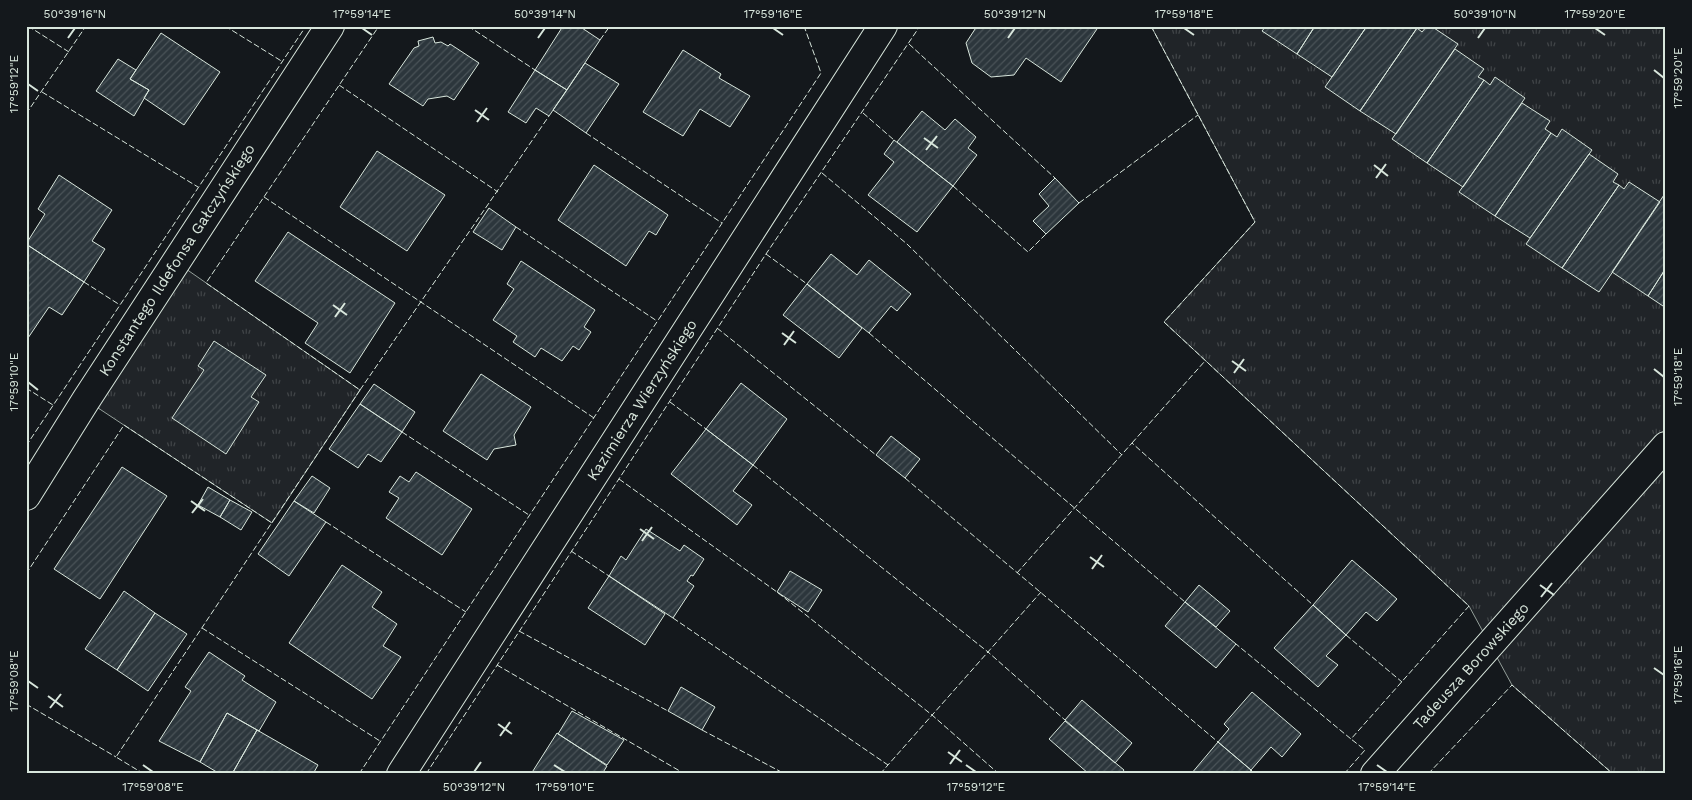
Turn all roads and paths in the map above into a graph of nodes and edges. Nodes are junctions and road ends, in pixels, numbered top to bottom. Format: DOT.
graph roads {
  1 [pos="330,26"];
  2 [pos="880,27"];
  3 [pos="1666,446"];
  4 [pos="26,496"];
  5 [pos="402,774"];
  6 [pos="1375,774"];
  1 -- 4 [label="street, Konstantego Ildefonsa Gałczyńskiego"];
  2 -- 5 [label="street, Kazimierza Wierzyńskiego"];
  3 -- 6 [label="street, Tadeusza Borowskiego"];
}
